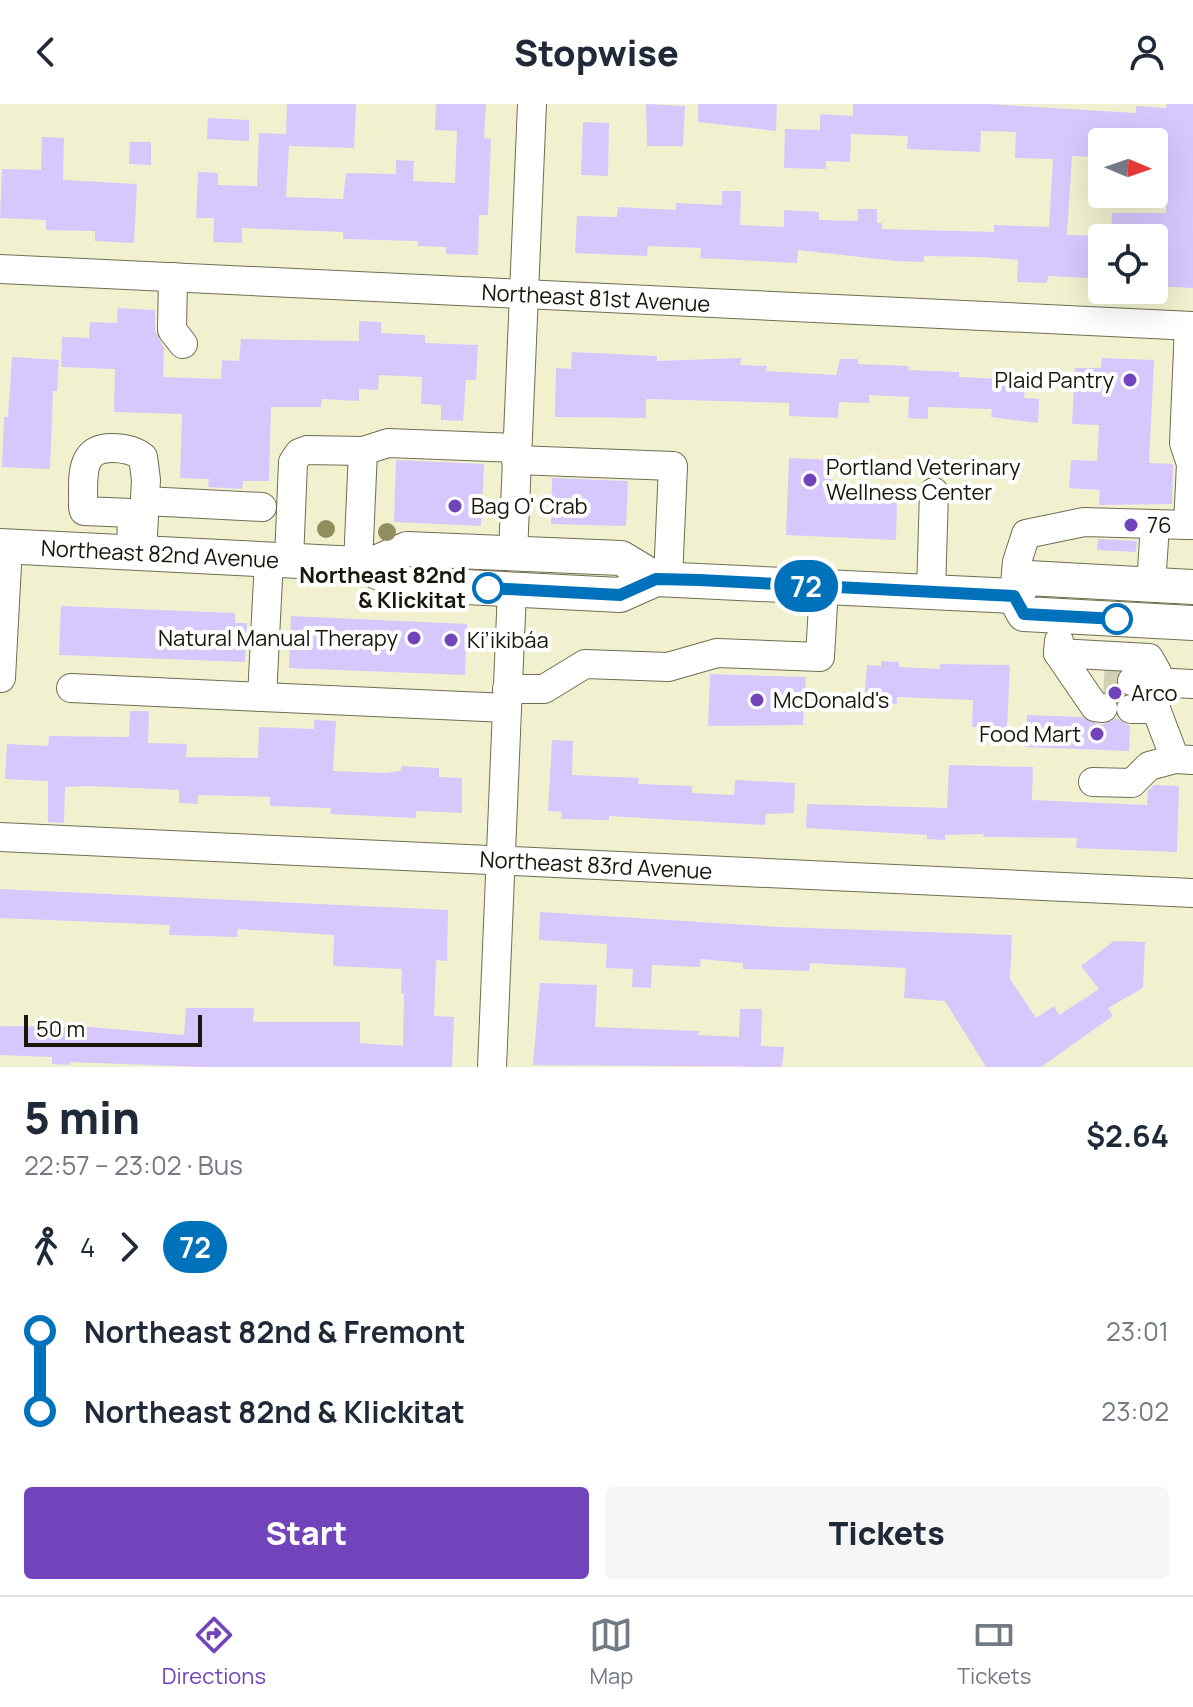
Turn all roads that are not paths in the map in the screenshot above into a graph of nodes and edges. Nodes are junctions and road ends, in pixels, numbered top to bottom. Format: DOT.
graph roads {
  1 [pos="532,104"];
  2 [pos="0,269"];
  3 [pos="173,277"];
  4 [pos="524,295"];
  5 [pos="1191,326"];
  6 [pos="183,344"];
  7 [pos="1189,440"];
  8 [pos="363,451"];
  9 [pos="517,454"];
  10 [pos="934,492"];
  11 [pos="262,507"];
  12 [pos="1155,525"];
  13 [pos="1191,525"];
  14 [pos="4,546"];
  15 [pos="136,553"];
  16 [pos="513,554"];
  17 [pos="279,560"];
  18 [pos="363,565"];
  19 [pos="662,579"];
  20 [pos="1151,585"];
  21 [pos="824,587"];
  22 [pos="1193,587"];
  23 [pos="512,590"];
  24 [pos="931,592"];
  25 [pos="1014,596"];
  26 [pos="1060,616"];
  27 [pos="1193,623"];
  28 [pos="1058,653"];
  29 [pos="1,678"];
  30 [pos="1193,684"];
  31 [pos="71,688"];
  32 [pos="1131,695"];
  33 [pos="262,697"];
  34 [pos="507,699"];
  35 [pos="1184,760"];
  36 [pos="1093,782"];
  37 [pos="0,837"];
  38 [pos="501,860"];
  39 [pos="1193,893"];
  40 [pos="492,1067"];
  1 -- 4 [label="street"];
  2 -- 3 [label="street, Northeast 81st Avenue"];
  3 -- 4 [label="street, Northeast 81st Avenue"];
  3 -- 6 [label="street"];
  4 -- 5 [label="street, Northeast 81st Avenue"];
  4 -- 9 [label="street"];
  5 -- 7 [label="street"];
  7 -- 13 [label="street"];
  8 -- 9 [label="street"];
  8 -- 17 [label="street"];
  8 -- 18 [label="street"];
  9 -- 16 [label="street"];
  9 -- 19 [label="street"];
  10 -- 24 [label="street"];
  11 -- 15 [label="street"];
  12 -- 13 [label="street"];
  12 -- 20 [label="street"];
  12 -- 25 [label="street"];
  14 -- 15 [label="main road, Northeast 82nd Avenue"];
  14 -- 29 [label="street"];
  15 -- 17 [label="main road, Northeast 82nd Avenue"];
  16 -- 18 [label="main road, Northeast 82nd Avenue"];
  16 -- 19 [label="main road, Northeast 82nd Avenue"];
  17 -- 18 [label="main road, Northeast 82nd Avenue"];
  17 -- 33 [label="street"];
  18 -- 23 [label="main road, Northeast 82nd Avenue"];
  19 -- 21 [label="main road, Northeast 82nd Avenue"];
  19 -- 23 [label="main road, Northeast 82nd Avenue"];
  20 -- 22 [label="main road"];
  20 -- 25 [label="main road"];
  21 -- 24 [label="main road, Northeast 82nd Avenue"];
  21 -- 34 [label="street"];
  23 -- 34 [label="street"];
  24 -- 25 [label="main road, Northeast 82nd Avenue"];
  25 -- 26 [label="main road"];
  26 -- 27 [label="main road"];
  26 -- 28 [label="street"];
  28 -- 32 [label="street"];
  28 -- 32 [label="street"];
  30 -- 32 [label="street"];
  31 -- 33 [label="street"];
  32 -- 35 [label="street"];
  33 -- 34 [label="street"];
  34 -- 38 [label="street"];
  35 -- 36 [label="street"];
  37 -- 38 [label="street, Northeast 83rd Avenue"];
  38 -- 39 [label="street, Northeast 83rd Avenue"];
  38 -- 40 [label="street"];
}
